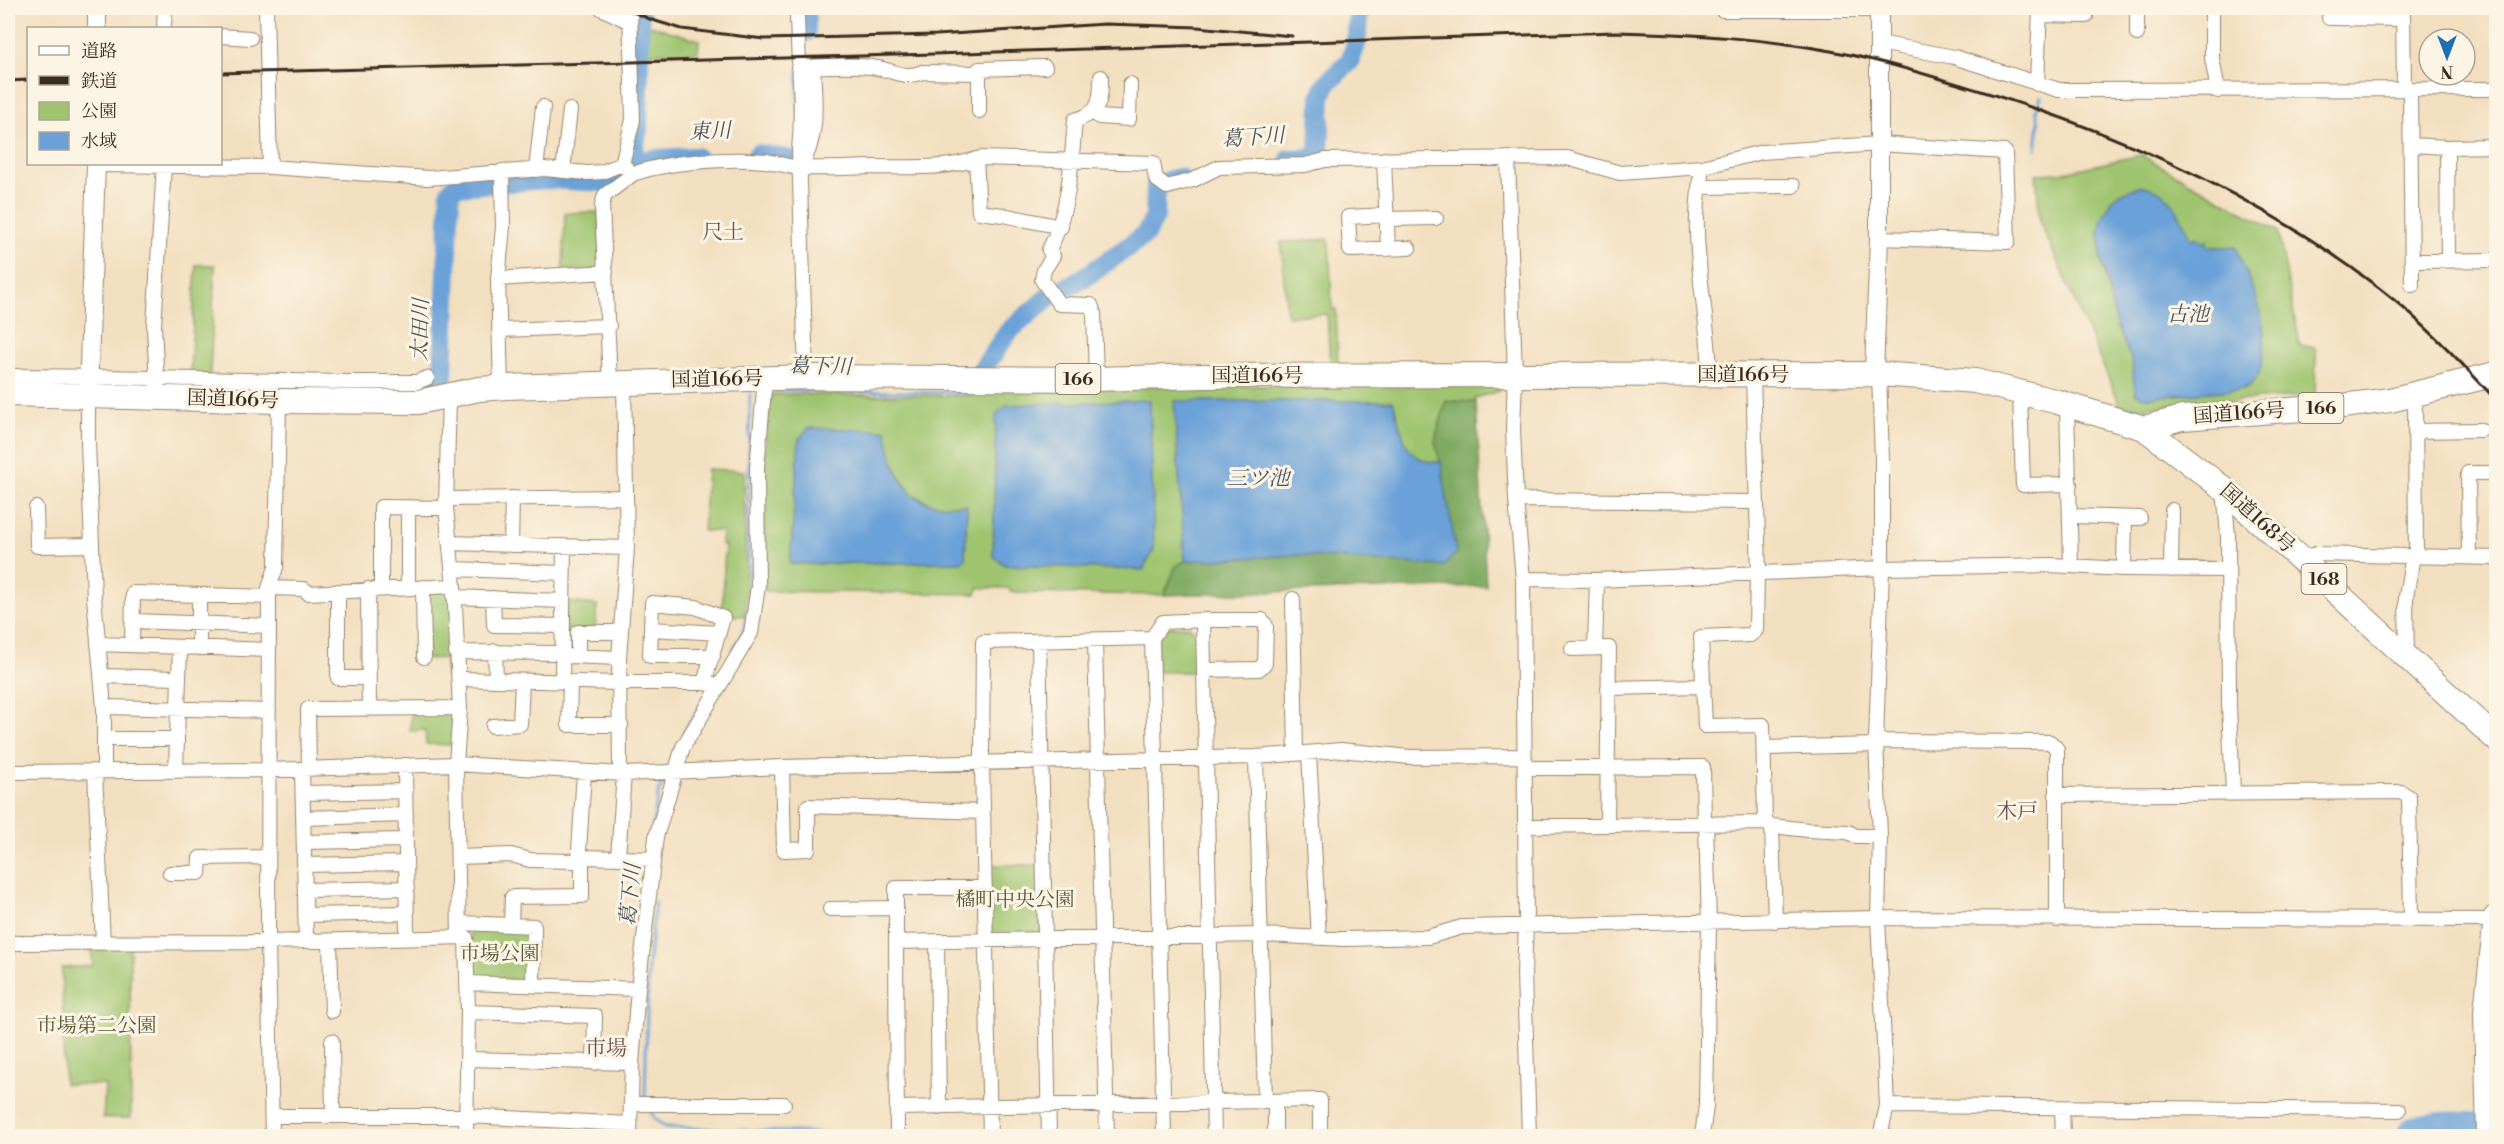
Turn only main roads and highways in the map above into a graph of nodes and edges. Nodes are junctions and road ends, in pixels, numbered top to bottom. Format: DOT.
graph roads {
  1 [pos="2496,374"];
  2 [pos="8,394"];
  3 [pos="2144,428"];
  4 [pos="2496,739"];
  5 [pos="2496,919"];
  6 [pos="2489,1136"];
  1 -- 3 [label="highway, 国道166号 / 166"];
  2 -- 3 [label="highway, 国道166号 / 166"];
  3 -- 4 [label="highway, 国道168号 / 168"];
  5 -- 6 [label="highway"];
}
